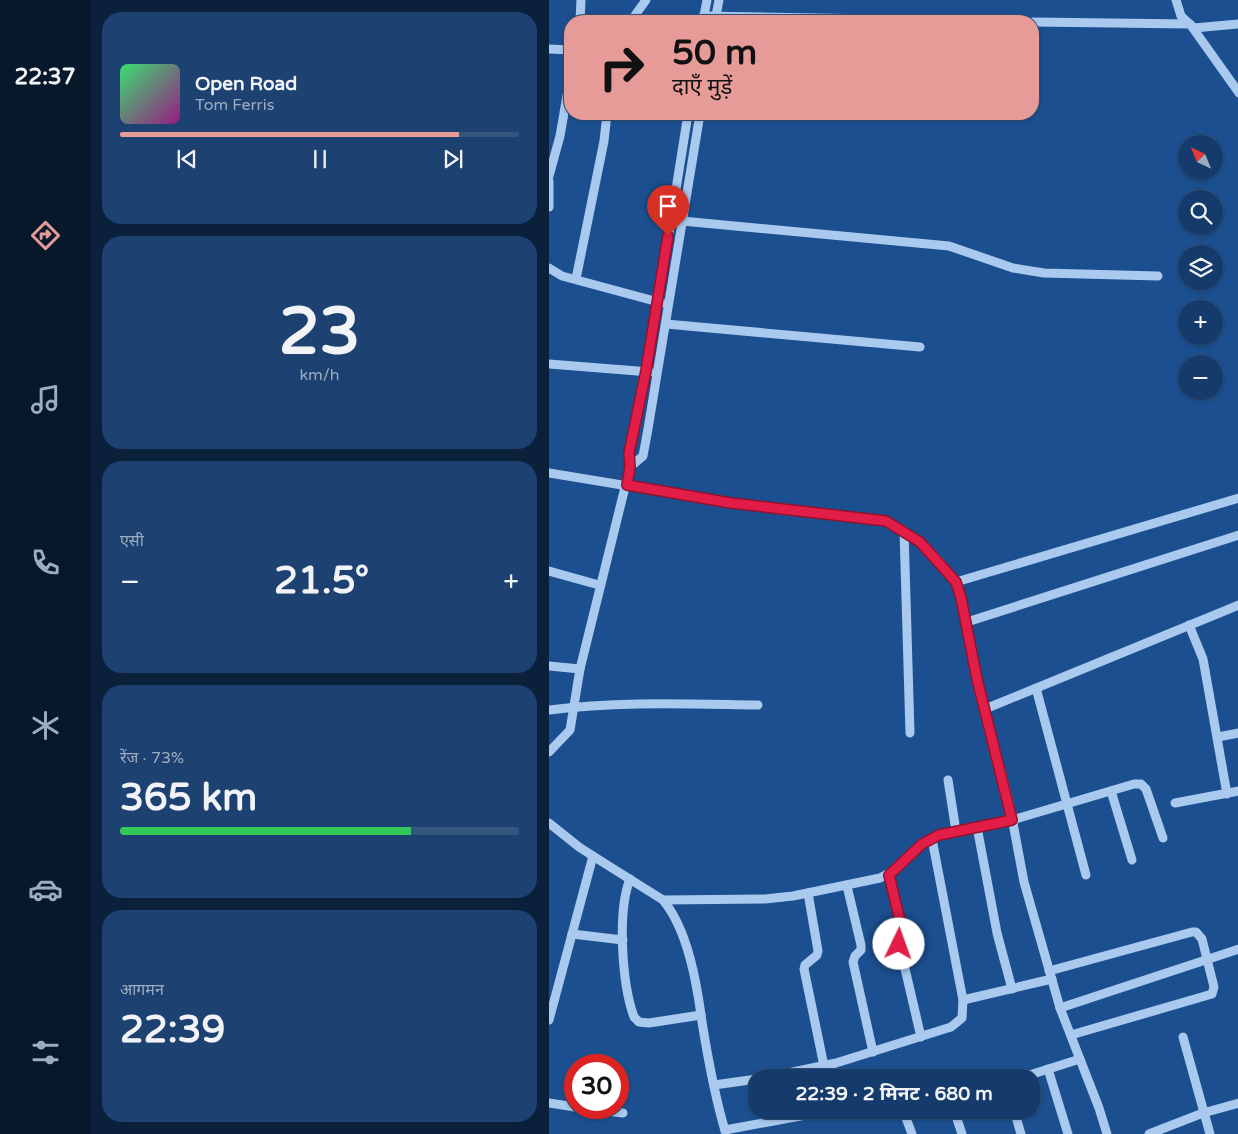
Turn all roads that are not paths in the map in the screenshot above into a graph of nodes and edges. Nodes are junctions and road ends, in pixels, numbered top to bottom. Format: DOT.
graph roads {
  1 [pos="581,0"];
  2 [pos="646,0"];
  3 [pos="707,0"];
  4 [pos="719,0"];
  5 [pos="1176,0"];
  6 [pos="580,15"];
  7 [pos="635,15"];
  8 [pos="704,15"];
  9 [pos="716,15"];
  10 [pos="1039,22"];
  11 [pos="1190,24"];
  12 [pos="1238,24"];
  13 [pos="549,49"];
  14 [pos="564,50"];
  15 [pos="1238,92"];
  16 [pos="564,113"];
  17 [pos="606,120"];
  18 [pos="687,120"];
  19 [pos="699,120"];
  20 [pos="549,176"];
  21 [pos="549,181"];
  22 [pos="549,207"];
  23 [pos="682,221"];
  24 [pos="549,268"];
  25 [pos="1158,276"];
  26 [pos="576,279"];
  27 [pos="658,302"];
  28 [pos="669,304"];
  29 [pos="666,324"];
  30 [pos="919,347"];
  31 [pos="549,364"];
  32 [pos="646,371"];
  33 [pos="658,374"];
  34 [pos="630,467"];
  35 [pos="549,474"];
  36 [pos="627,485"];
  37 [pos="1238,498"];
  38 [pos="905,531"];
  39 [pos="1238,535"];
  40 [pos="549,570"];
  41 [pos="956,582"];
  42 [pos="599,585"];
  43 [pos="1238,605"];
  44 [pos="967,622"];
  45 [pos="1189,625"];
  46 [pos="549,666"];
  47 [pos="580,669"];
  48 [pos="1035,688"];
  49 [pos="758,705"];
  50 [pos="984,706"];
  51 [pos="573,707"];
  52 [pos="549,710"];
  53 [pos="910,733"];
  54 [pos="1238,733"];
  55 [pos="1218,737"];
  56 [pos="549,752"];
  57 [pos="947,780"];
  58 [pos="1111,791"];
  59 [pos="1238,791"];
  60 [pos="1227,794"];
  61 [pos="1175,803"];
  62 [pos="1066,804"];
  63 [pos="1012,820"];
  64 [pos="549,823"];
  65 [pos="977,827"];
  66 [pos="956,832"];
  67 [pos="1163,838"];
  68 [pos="932,839"];
  69 [pos="593,856"];
  70 [pos="1132,860"];
  71 [pos="889,875"];
  72 [pos="1086,875"];
  73 [pos="630,879"];
  74 [pos="847,886"];
  75 [pos="808,893"];
  76 [pos="663,900"];
  77 [pos="572,934"];
  78 [pos="623,940"];
  79 [pos="1238,950"];
  80 [pos="1207,960"];
  81 [pos="1050,975"];
  82 [pos="1012,989"];
  83 [pos="963,1000"];
  84 [pos="1060,1008"];
  85 [pos="701,1016"];
  86 [pos="549,1020"];
  87 [pos="1071,1036"];
  88 [pos="1183,1036"];
  89 [pos="921,1037"];
  90 [pos="873,1052"];
  91 [pos="1080,1059"];
  92 [pos="824,1066"];
  93 [pos="809,1069"];
  94 [pos="1048,1069"];
  95 [pos="1040,1072"];
  96 [pos="748,1080"];
  97 [pos="714,1085"];
  98 [pos="549,1103"];
  99 [pos="1238,1103"];
  100 [pos="564,1105"];
  101 [pos="1203,1113"];
  102 [pos="789,1119"];
  103 [pos="907,1119"];
  104 [pos="957,1119"];
  105 [pos="1017,1119"];
  106 [pos="725,1132"];
  107 [pos="912,1134"];
  108 [pos="962,1134"];
  109 [pos="1021,1134"];
  110 [pos="1068,1134"];
  111 [pos="1107,1134"];
  112 [pos="1149,1134"];
  113 [pos="1210,1134"];
  1 -- 6 [label="street"];
  2 -- 7 [label="street"];
  3 -- 8 [label="street"];
  4 -- 9 [label="street"];
  5 -- 11 [label="street"];
  10 -- 11 [label="street"];
  11 -- 12 [label="street"];
  11 -- 15 [label="street"];
  13 -- 14 [label="street"];
  16 -- 20 [label="street"];
  17 -- 26 [label="street"];
  18 -- 27 [label="street"];
  19 -- 23 [label="street"];
  21 -- 22 [label="street"];
  23 -- 25 [label="street"];
  23 -- 28 [label="street"];
  24 -- 26 [label="street"];
  26 -- 27 [label="street"];
  27 -- 28 [label="street"];
  27 -- 32 [label="street"];
  28 -- 29 [label="street"];
  29 -- 30 [label="street"];
  29 -- 33 [label="street"];
  31 -- 32 [label="street"];
  32 -- 33 [label="street"];
  32 -- 34 [label="street"];
  33 -- 34 [label="street"];
  34 -- 36 [label="street"];
  35 -- 36 [label="street"];
  36 -- 38 [label="street"];
  36 -- 42 [label="street"];
  37 -- 41 [label="street"];
  38 -- 41 [label="street"];
  38 -- 53 [label="street"];
  39 -- 44 [label="street"];
  40 -- 42 [label="street"];
  41 -- 44 [label="street"];
  42 -- 47 [label="street"];
  43 -- 45 [label="street"];
  44 -- 50 [label="street"];
  45 -- 48 [label="street"];
  45 -- 55 [label="street"];
  46 -- 47 [label="street"];
  47 -- 51 [label="street"];
  48 -- 50 [label="street"];
  48 -- 62 [label="street"];
  49 -- 51 [label="street"];
  50 -- 63 [label="street"];
  51 -- 52 [label="street"];
  51 -- 56 [label="street"];
  54 -- 55 [label="street"];
  55 -- 60 [label="street"];
  57 -- 66 [label="street"];
  58 -- 62 [label="street"];
  58 -- 67 [label="street"];
  58 -- 70 [label="street"];
  59 -- 60 [label="street"];
  60 -- 61 [label="street"];
  62 -- 63 [label="street"];
  62 -- 72 [label="street"];
  63 -- 65 [label="street"];
  63 -- 81 [label="street"];
  64 -- 69 [label="street"];
  65 -- 66 [label="street"];
  65 -- 82 [label="street"];
  66 -- 68 [label="street"];
  68 -- 71 [label="street"];
  68 -- 83 [label="street"];
  69 -- 73 [label="street"];
  69 -- 77 [label="street"];
  71 -- 74 [label="street"];
  71 -- 89 [label="street"];
  73 -- 76 [label="street"];
  73 -- 78 [label="street"];
  74 -- 75 [label="street"];
  74 -- 90 [label="street"];
  75 -- 76 [label="street"];
  75 -- 92 [label="street"];
  76 -- 85 [label="street"];
  77 -- 78 [label="street"];
  77 -- 86 [label="street"];
  78 -- 85 [label="street"];
  79 -- 80 [label="street"];
  80 -- 81 [label="street"];
  80 -- 84 [label="street"];
  80 -- 87 [label="street"];
  81 -- 82 [label="street"];
  81 -- 84 [label="street"];
  82 -- 83 [label="street"];
  83 -- 89 [label="street"];
  84 -- 87 [label="street"];
  85 -- 97 [label="street"];
  87 -- 91 [label="street"];
  88 -- 101 [label="street"];
  89 -- 90 [label="street"];
  90 -- 92 [label="street"];
  91 -- 94 [label="street"];
  91 -- 111 [label="street"];
  92 -- 93 [label="street"];
  94 -- 95 [label="street"];
  94 -- 110 [label="street"];
  96 -- 97 [label="street"];
  97 -- 106 [label="street"];
  98 -- 100 [label="street"];
  99 -- 101 [label="street"];
  101 -- 112 [label="street"];
  101 -- 113 [label="street"];
  102 -- 106 [label="street"];
  103 -- 107 [label="street"];
  104 -- 108 [label="street"];
  105 -- 109 [label="street"];
}
